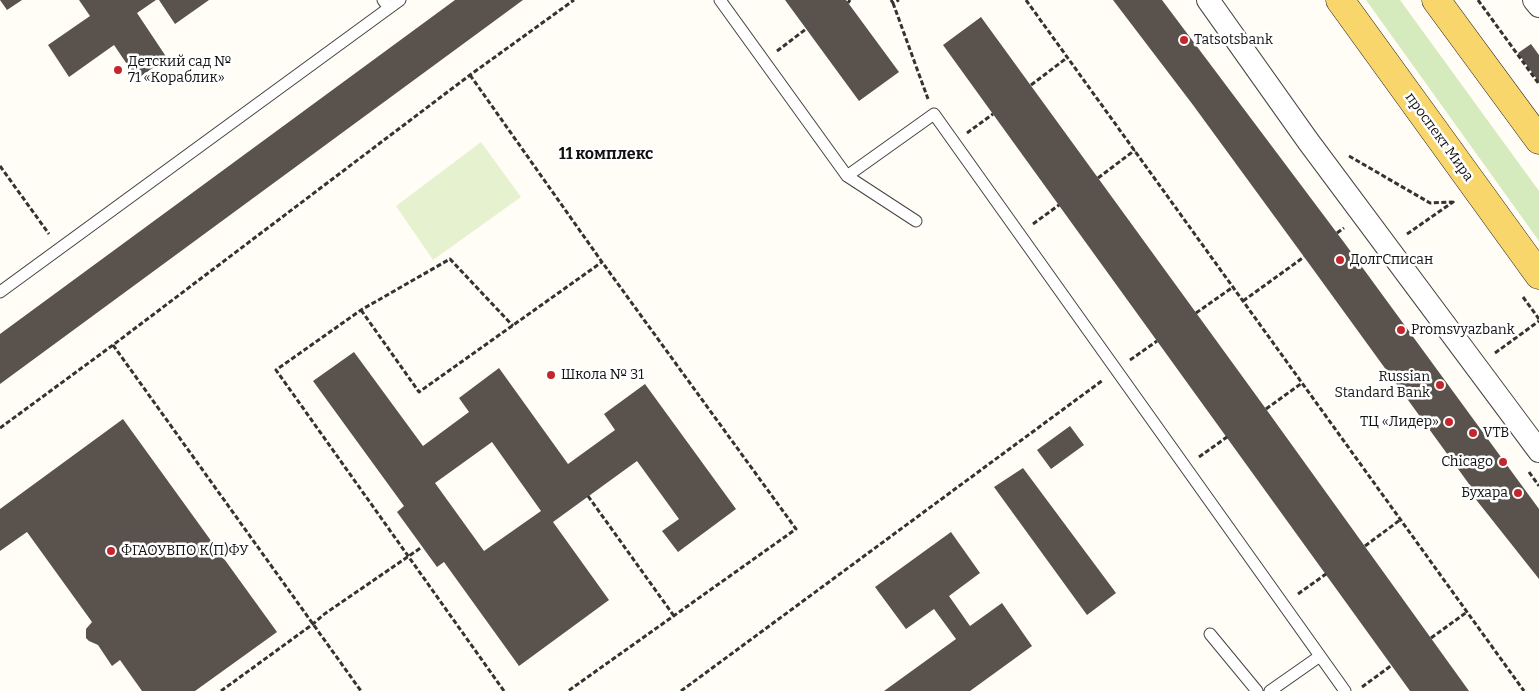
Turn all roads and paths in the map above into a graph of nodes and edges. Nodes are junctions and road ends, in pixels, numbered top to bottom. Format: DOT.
graph roads {
  1 [pos="400,0"];
  2 [pos="574,0"];
  3 [pos="720,0"];
  4 [pos="899,0"];
  5 [pos="1026,0"];
  6 [pos="1208,0"];
  7 [pos="1340,0"];
  8 [pos="1436,0"];
  9 [pos="1478,0"];
  10 [pos="1534,0"];
  11 [pos="892,2"];
  12 [pos="386,4"];
  13 [pos="1539,6"];
  14 [pos="806,29"];
  15 [pos="1068,58"];
  16 [pos="763,60"];
  17 [pos="470,75"];
  18 [pos="1539,84"];
  19 [pos="1031,85"];
  20 [pos="934,114"];
  21 [pos="993,114"];
  22 [pos="1539,140"];
  23 [pos="1308,141"];
  24 [pos="954,142"];
  25 [pos="1135,150"];
  26 [pos="0,166"];
  27 [pos="847,176"];
  28 [pos="1098,178"];
  29 [pos="1453,202"];
  30 [pos="1059,205"];
  31 [pos="1457,207"];
  32 [pos="916,221"];
  33 [pos="1020,234"];
  34 [pos="1388,246"];
  35 [pos="59,249"];
  36 [pos="1304,257"];
  37 [pos="602,262"];
  38 [pos="1539,275"];
  39 [pos="1232,287"];
  40 [pos="0,292"];
  41 [pos="1243,301"];
  42 [pos="1531,308"];
  43 [pos="361,310"];
  44 [pos="1196,313"];
  45 [pos="1539,320"];
  46 [pos="513,326"];
  47 [pos="1157,341"];
  48 [pos="113,345"];
  49 [pos="1477,366"];
  50 [pos="1115,371"];
  51 [pos="1302,383"];
  52 [pos="1266,410"];
  53 [pos="0,428"];
  54 [pos="1226,437"];
  55 [pos="1539,451"];
  56 [pos="1185,467"];
  57 [pos="588,496"];
  58 [pos="1401,520"];
  59 [pos="1365,546"];
  60 [pos="422,547"];
  61 [pos="408,557"];
  62 [pos="1326,574"];
  63 [pos="1283,605"];
  64 [pos="1467,612"];
  65 [pos="674,616"];
  66 [pos="314,624"];
  67 [pos="1210,634"];
  68 [pos="1431,638"];
  69 [pos="1320,656"];
  70 [pos="1392,665"];
  71 [pos="221,691"];
  72 [pos="361,691"];
  73 [pos="504,691"];
  74 [pos="568,691"];
  75 [pos="681,691"];
  76 [pos="1257,691"];
  77 [pos="1270,691"];
  78 [pos="1345,691"];
  79 [pos="1356,691"];
  80 [pos="1524,691"];
  1 -- 12 [label="lane"];
  2 -- 17 [label="path"];
  3 -- 16 [label="lane"];
  4 -- 11 [label="path"];
  5 -- 15 [label="path"];
  6 -- 23 [label="street"];
  7 -- 38 [label="main road, проспект Мира"];
  8 -- 22 [label="main road"];
  9 -- 18 [label="path"];
  10 -- 13 [label="street"];
  11 -- 20 [label="path"];
  12 -- 35 [label="lane"];
  14 -- 16 [label="path"];
  15 -- 19 [label="path"];
  15 -- 25 [label="path"];
  16 -- 27 [label="lane"];
  17 -- 37 [label="path"];
  17 -- 48 [label="path"];
  20 -- 24 [label="lane"];
  20 -- 27 [label="lane"];
  21 -- 24 [label="path"];
  23 -- 29 [label="path"];
  23 -- 34 [label="street"];
  24 -- 33 [label="lane"];
  25 -- 28 [label="path"];
  25 -- 39 [label="path"];
  26 -- 35 [label="path"];
  27 -- 32 [label="lane"];
  29 -- 31 [label="path"];
  29 -- 34 [label="path"];
  30 -- 33 [label="path"];
  33 -- 50 [label="lane"];
  34 -- 49 [label="street"];
  35 -- 40 [label="lane"];
  36 -- 41 [label="path"];
  37 -- 46 [label="path"];
  37 -- 65 [label="path"];
  39 -- 41 [label="path"];
  39 -- 44 [label="path"];
  41 -- 51 [label="path"];
  42 -- 45 [label="path"];
  43 -- 46 [label="path"];
  43 -- 46 [label="path"];
  43 -- 61 [label="path"];
  45 -- 49 [label="path"];
  47 -- 50 [label="path"];
  48 -- 53 [label="path"];
  48 -- 66 [label="path"];
  49 -- 55 [label="street"];
  50 -- 56 [label="lane"];
  50 -- 75 [label="path"];
  51 -- 52 [label="path"];
  51 -- 58 [label="path"];
  54 -- 56 [label="path"];
  56 -- 63 [label="lane"];
  57 -- 65 [label="path"];
  58 -- 59 [label="path"];
  58 -- 64 [label="path"];
  60 -- 61 [label="path"];
  61 -- 66 [label="path"];
  61 -- 73 [label="path"];
  62 -- 63 [label="path"];
  63 -- 69 [label="lane"];
  64 -- 68 [label="path"];
  64 -- 80 [label="path"];
  65 -- 74 [label="path"];
  66 -- 71 [label="path"];
  66 -- 72 [label="path"];
  67 -- 76 [label="lane"];
  69 -- 77 [label="lane"];
  69 -- 78 [label="lane"];
  70 -- 79 [label="path"];
}
